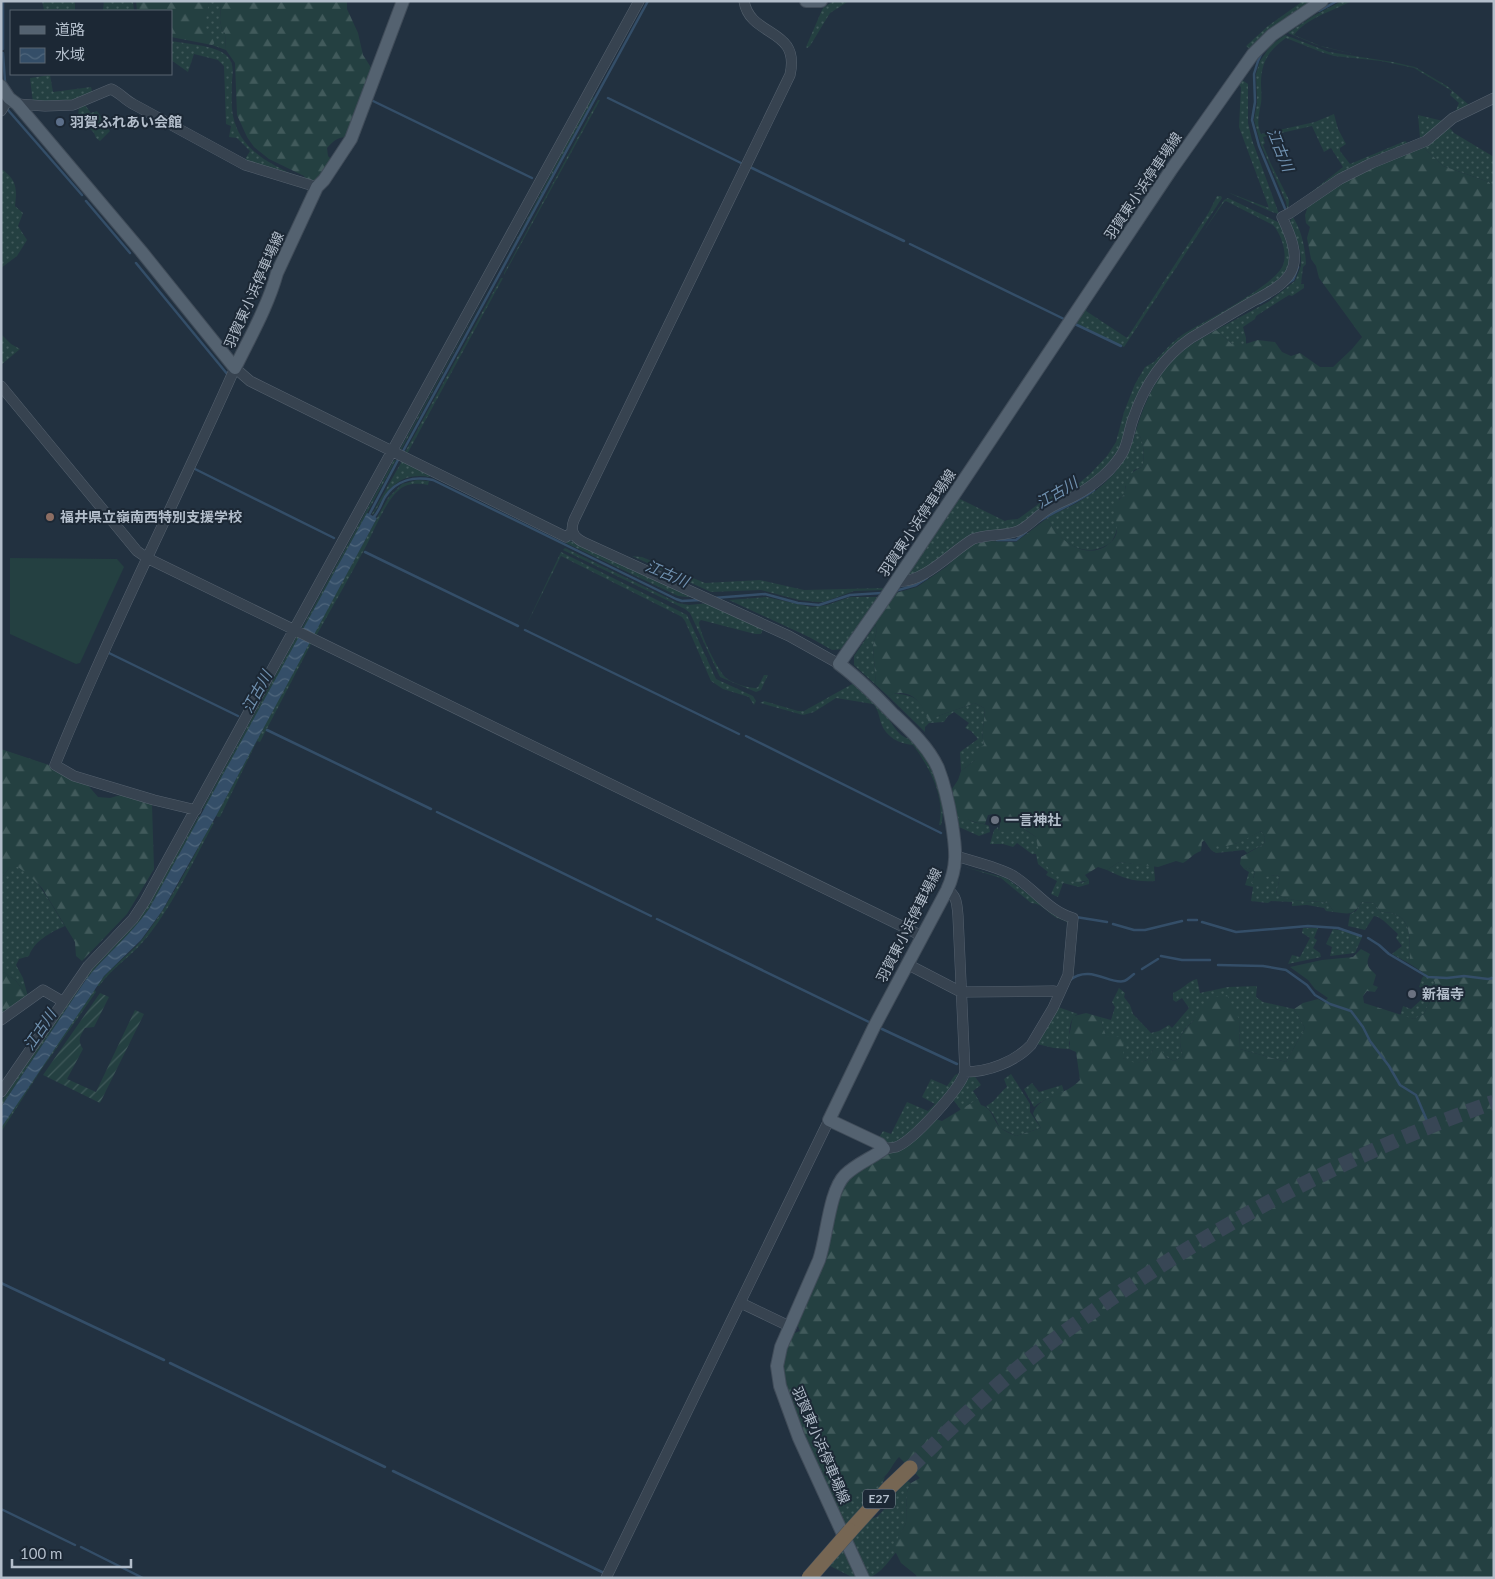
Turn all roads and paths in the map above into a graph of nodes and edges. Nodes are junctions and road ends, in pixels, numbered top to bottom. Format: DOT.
graph roads {
  1 [pos="403,1"];
  2 [pos="638,1"];
  3 [pos="744,1"];
  4 [pos="806,1"];
  5 [pos="821,1"];
  6 [pos="1322,1"];
  7 [pos="1,86"];
  8 [pos="1494,98"];
  9 [pos="13,101"];
  10 [pos="1,111"];
  11 [pos="317,187"];
  12 [pos="235,368"];
  13 [pos="1,386"];
  14 [pos="398,454"];
  15 [pos="572,532"];
  16 [pos="147,558"];
  17 [pos="891,589"];
  18 [pos="297,631"];
  19 [pos="839,664"];
  20 [pos="196,810"];
  21 [pos="956,856"];
  22 [pos="946,890"];
  23 [pos="922,936"];
  24 [pos="907,964"];
  25 [pos="961,992"];
  26 [pos="1060,992"];
  27 [pos="62,1001"];
  28 [pos="1,1020"];
  29 [pos="965,1072"];
  30 [pos="1,1092"];
  31 [pos="830,1120"];
  32 [pos="884,1149"];
  33 [pos="741,1303"];
  34 [pos="791,1327"];
  35 [pos="910,1468"];
  36 [pos="606,1578"];
  37 [pos="809,1578"];
  38 [pos="863,1578"];
  1 -- 11 [label="main road, 羽賀東小浜停車場線"];
  2 -- 14 [label="street"];
  3 -- 15 [label="street"];
  4 -- 5 [label="main road"];
  6 -- 17 [label="main road, 羽賀東小浜停車場線"];
  7 -- 9 [label="main road, 羽賀東小浜停車場線"];
  8 -- 17 [label="street"];
  9 -- 10 [label="street"];
  9 -- 11 [label="street"];
  9 -- 12 [label="main road, 羽賀東小浜停車場線"];
  11 -- 12 [label="main road, 羽賀東小浜停車場線"];
  12 -- 14 [label="street"];
  12 -- 16 [label="street"];
  13 -- 16 [label="street"];
  14 -- 15 [label="street"];
  14 -- 18 [label="street"];
  15 -- 19 [label="street"];
  16 -- 18 [label="street"];
  16 -- 20 [label="street"];
  17 -- 19 [label="main road, 羽賀東小浜停車場線"];
  18 -- 20 [label="street"];
  18 -- 23 [label="street"];
  19 -- 21 [label="main road, 羽賀東小浜停車場線"];
  20 -- 27 [label="street"];
  21 -- 22 [label="main road, 羽賀東小浜停車場線"];
  21 -- 26 [label="street"];
  22 -- 23 [label="main road, 羽賀東小浜停車場線"];
  22 -- 25 [label="street"];
  23 -- 24 [label="main road, 羽賀東小浜停車場線"];
  24 -- 25 [label="street"];
  24 -- 31 [label="main road, 羽賀東小浜停車場線"];
  25 -- 26 [label="street"];
  25 -- 29 [label="street"];
  26 -- 29 [label="street"];
  27 -- 28 [label="street"];
  27 -- 30 [label="street"];
  29 -- 32 [label="street"];
  31 -- 32 [label="main road"];
  31 -- 33 [label="street"];
  32 -- 34 [label="main road, 羽賀東小浜停車場線"];
  33 -- 34 [label="street"];
  33 -- 36 [label="street"];
  34 -- 38 [label="main road, 羽賀東小浜停車場線"];
  35 -- 37 [label="highway, E27, bridge"];
}
